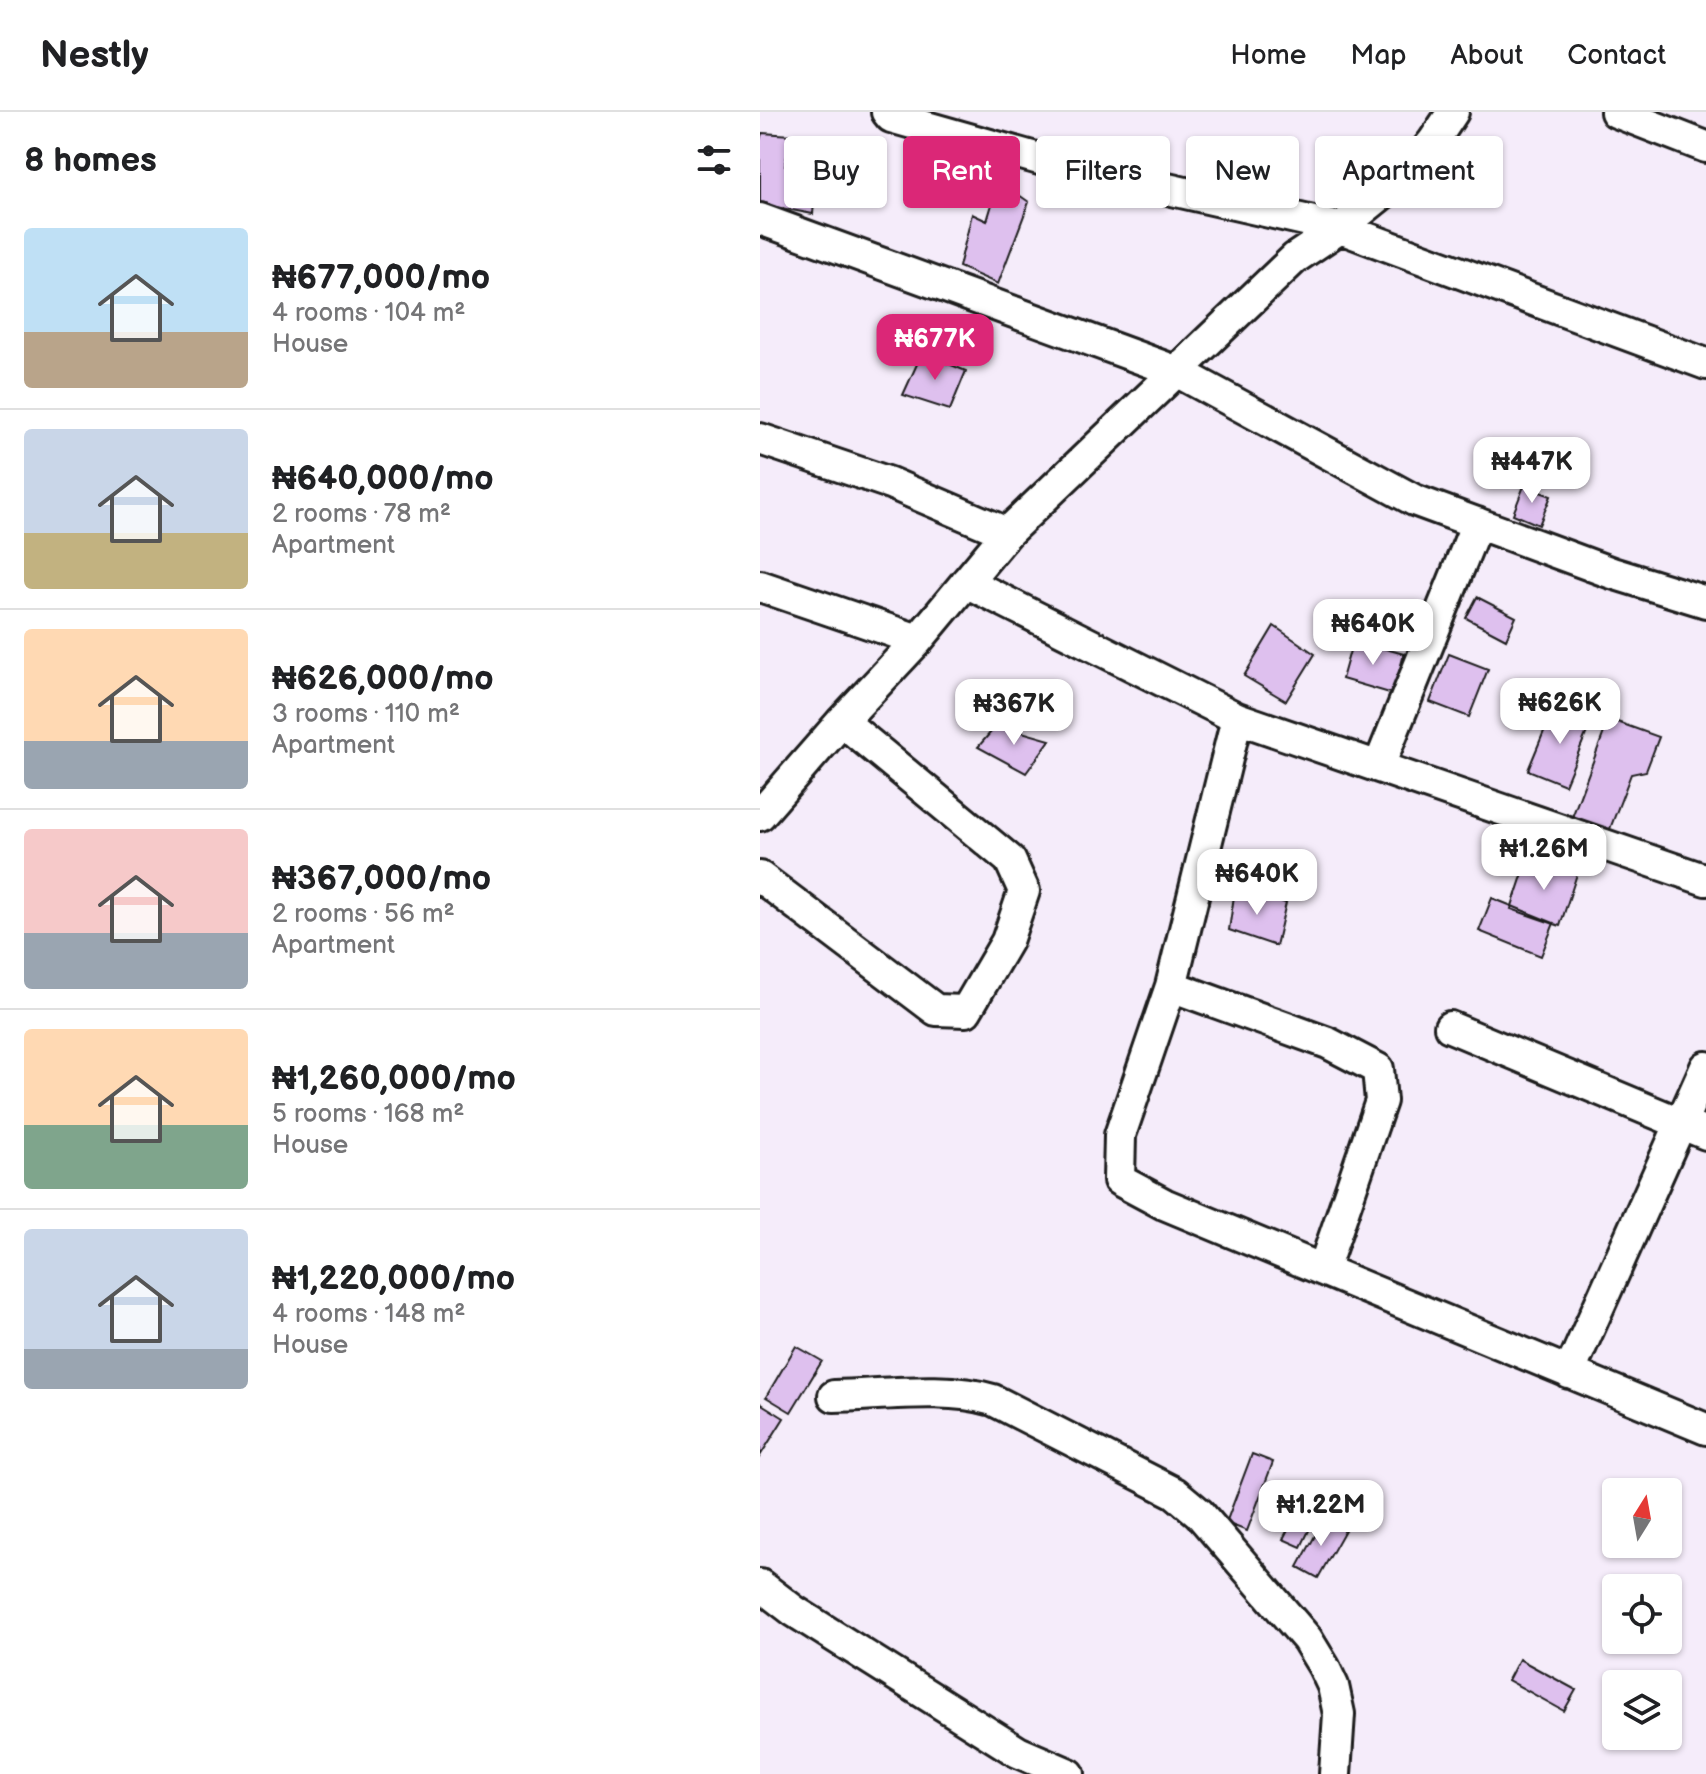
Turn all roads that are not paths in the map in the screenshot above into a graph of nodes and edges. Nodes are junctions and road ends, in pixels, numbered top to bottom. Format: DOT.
graph roads {
  1 [pos="887,112"];
  2 [pos="1453,112"];
  3 [pos="1616,112"];
  4 [pos="1706,147"];
  5 [pos="760,219"];
  6 [pos="1340,228"];
  7 [pos="1706,364"];
  8 [pos="1178,372"];
  9 [pos="760,439"];
  10 [pos="1477,523"];
  11 [pos="1007,533"];
  12 [pos="966,582"];
  13 [pos="760,586"];
  14 [pos="1706,602"];
  15 [pos="918,640"];
  16 [pos="1237,718"];
  17 [pos="842,721"];
  18 [pos="1379,766"];
  19 [pos="760,815"];
  20 [pos="760,877"];
  21 [pos="1706,880"];
  22 [pos="1171,986"];
  23 [pos="1450,1027"];
  24 [pos="1706,1067"];
  25 [pos="1694,1128"];
  26 [pos="1323,1270"];
  27 [pos="1569,1373"];
  28 [pos="834,1396"];
  29 [pos="1706,1429"];
  30 [pos="760,1585"];
  31 [pos="1069,1774"];
  32 [pos="1335,1774"];
  1 -- 6 [label="street"];
  2 -- 6 [label="street"];
  3 -- 4 [label="street"];
  5 -- 8 [label="street"];
  6 -- 7 [label="street"];
  6 -- 8 [label="street"];
  8 -- 10 [label="street"];
  8 -- 11 [label="street"];
  9 -- 11 [label="street"];
  10 -- 14 [label="street"];
  10 -- 18 [label="street"];
  11 -- 12 [label="street"];
  12 -- 15 [label="street"];
  12 -- 16 [label="street"];
  13 -- 15 [label="street"];
  15 -- 17 [label="street"];
  16 -- 18 [label="street"];
  16 -- 22 [label="street"];
  17 -- 19 [label="street"];
  17 -- 20 [label="street"];
  18 -- 21 [label="street"];
  22 -- 26 [label="street"];
  22 -- 26 [label="street"];
  23 -- 25 [label="street"];
  24 -- 25 [label="street"];
  25 -- 27 [label="street"];
  26 -- 27 [label="street"];
  27 -- 29 [label="street"];
  28 -- 32 [label="street"];
  30 -- 31 [label="street"];
}
